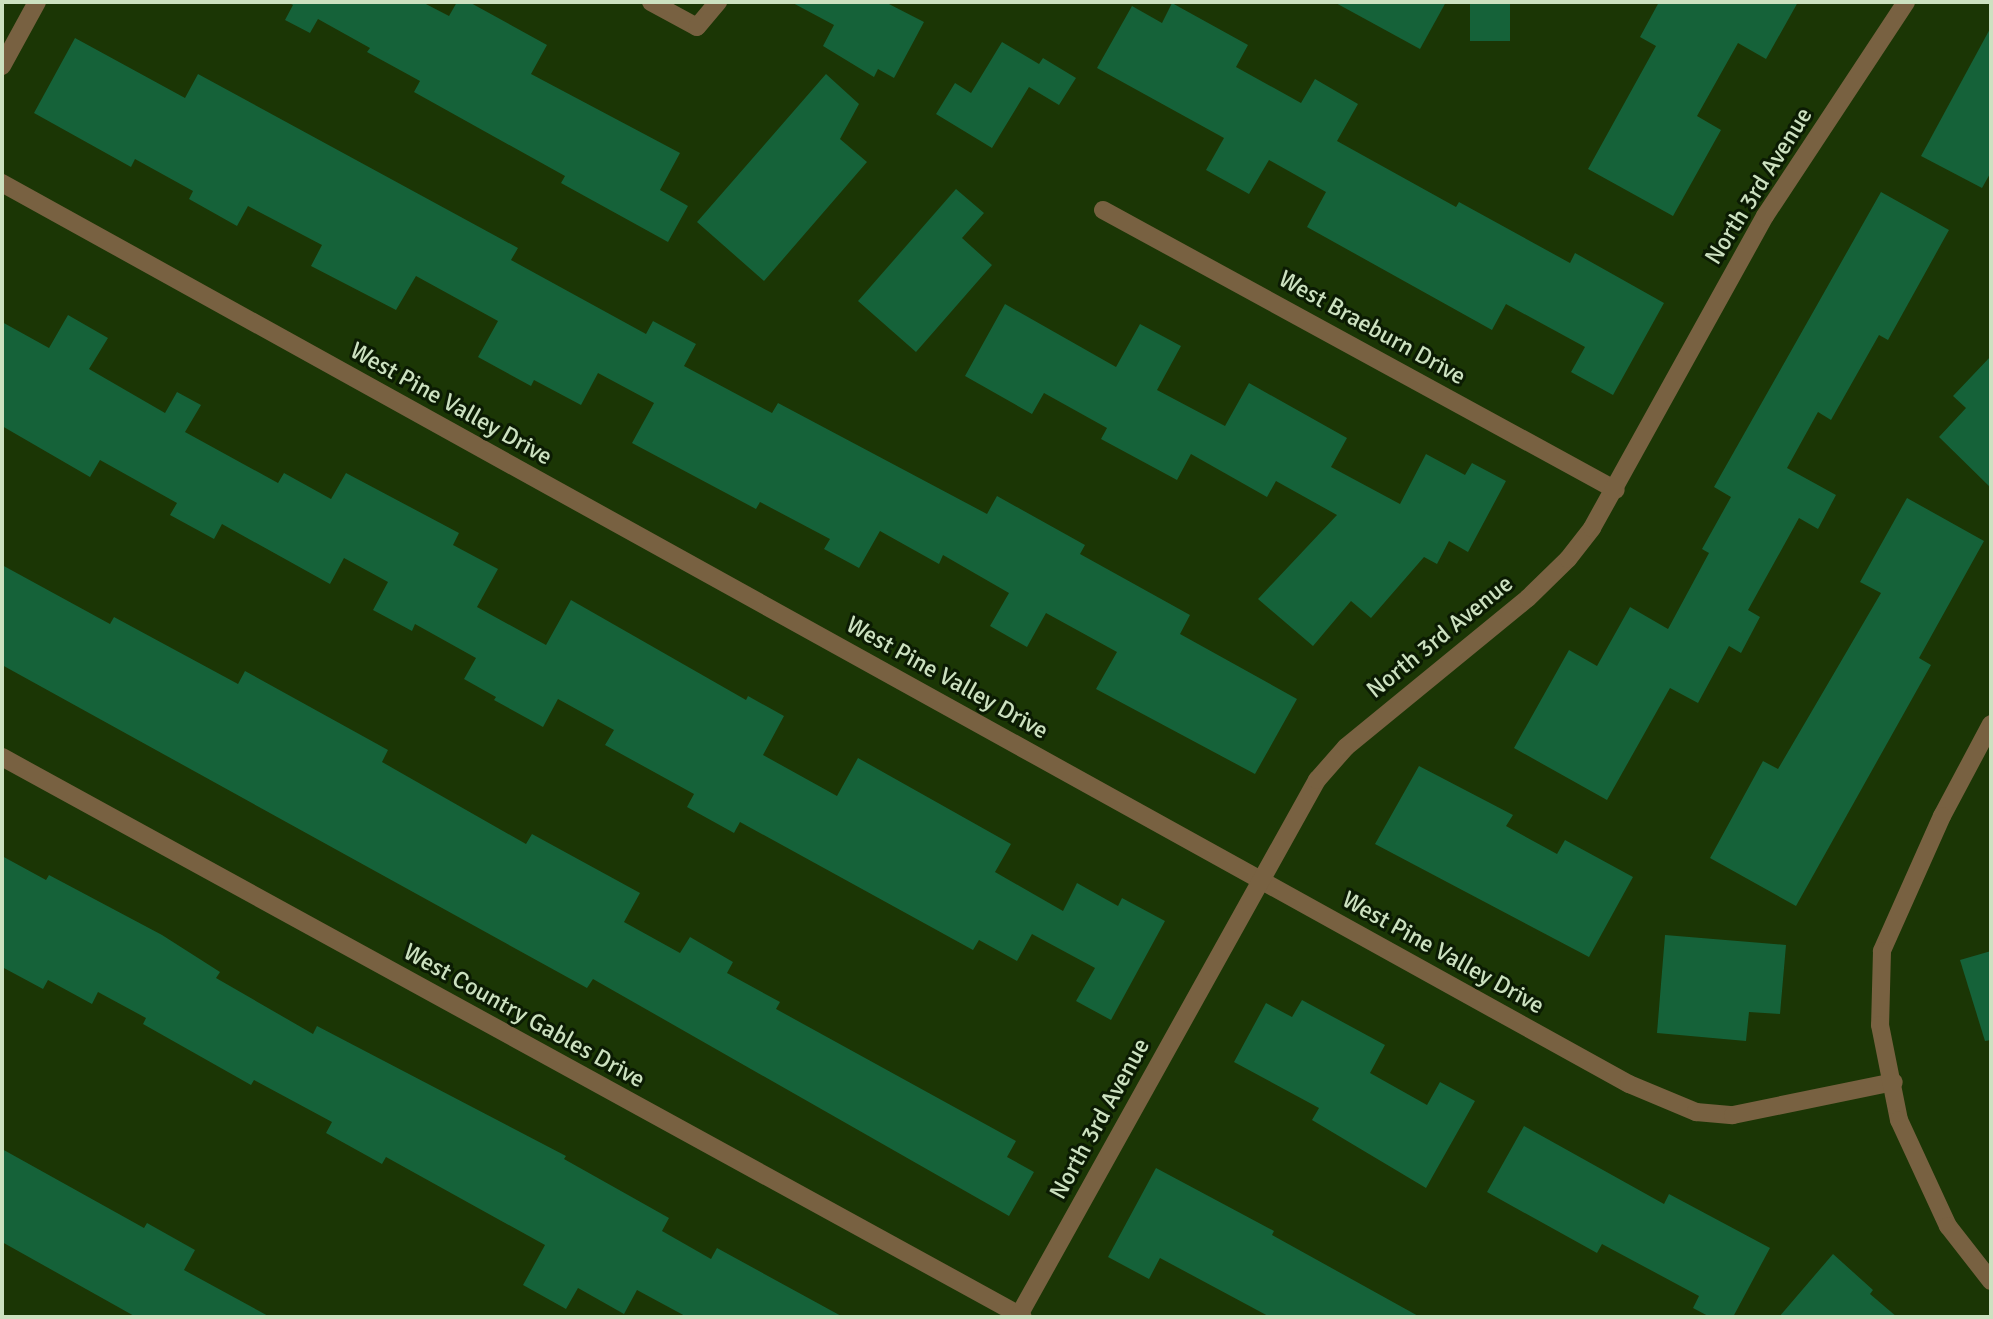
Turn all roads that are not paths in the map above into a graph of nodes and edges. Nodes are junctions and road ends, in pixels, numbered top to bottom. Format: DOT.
graph roads {
  1 [pos="37,2"];
  2 [pos="651,2"];
  3 [pos="718,2"];
  4 [pos="1906,2"];
  5 [pos="2,66"];
  6 [pos="2,183"];
  7 [pos="1103,210"];
  8 [pos="1616,490"];
  9 [pos="1991,724"];
  10 [pos="2,757"];
  11 [pos="1261,880"];
  12 [pos="1894,1082"];
  13 [pos="1991,1281"];
  14 [pos="1020,1317"];
  1 -- 5 [label="street"];
  2 -- 3 [label="street"];
  4 -- 8 [label="street, North 3rd Avenue"];
  6 -- 11 [label="street, West Pine Valley Drive"];
  7 -- 8 [label="street, West Braeburn Drive"];
  8 -- 11 [label="street, North 3rd Avenue"];
  9 -- 12 [label="street"];
  10 -- 14 [label="street, West Country Gables Drive"];
  11 -- 12 [label="street, West Pine Valley Drive"];
  11 -- 14 [label="street, North 3rd Avenue"];
  12 -- 13 [label="street"];
}
